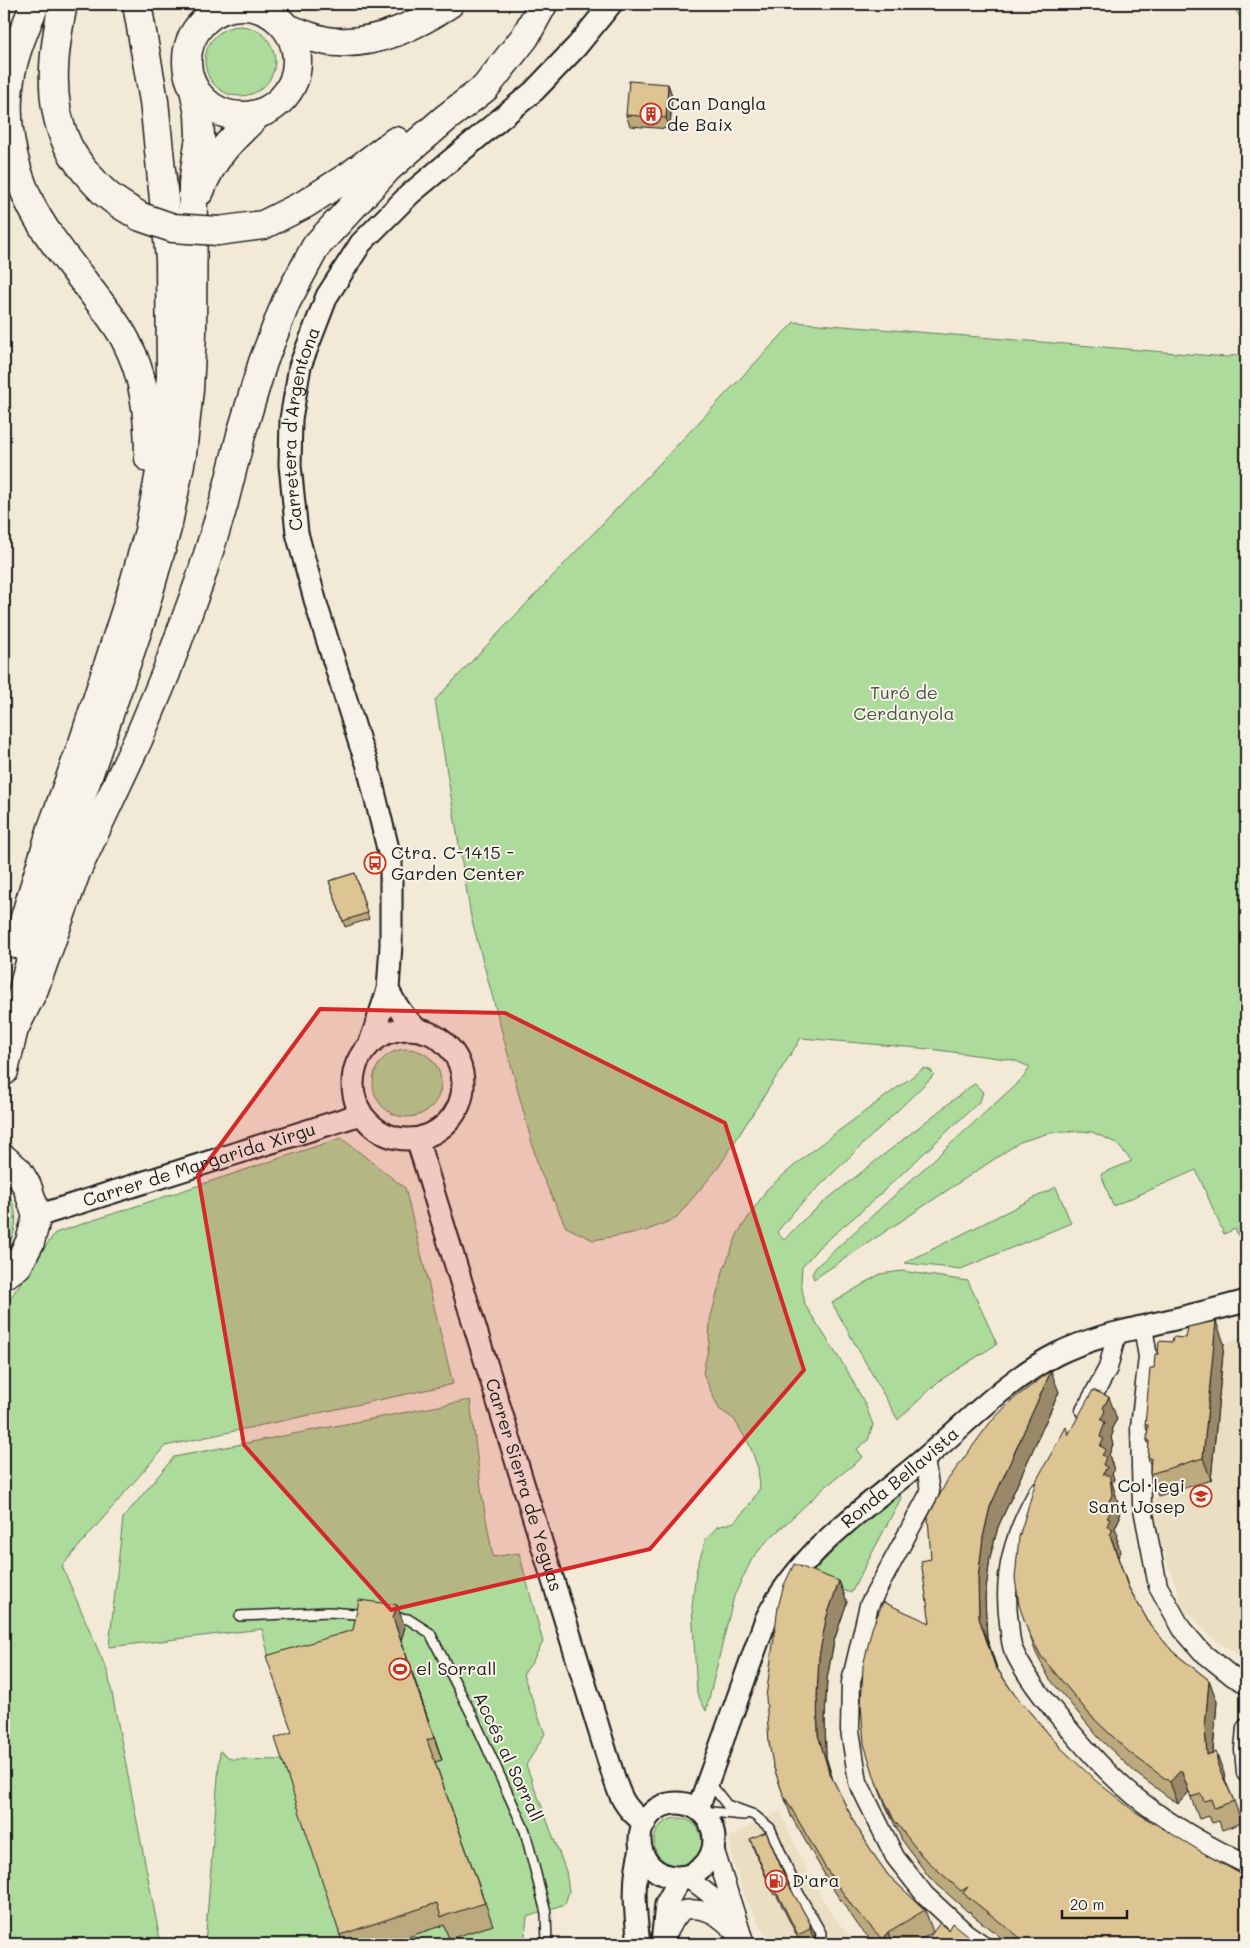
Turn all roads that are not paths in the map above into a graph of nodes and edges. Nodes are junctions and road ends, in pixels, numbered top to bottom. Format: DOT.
graph roads {
  1 [pos="35,4"];
  2 [pos="63,4"];
  3 [pos="138,4"];
  4 [pos="450,4"];
  5 [pos="534,4"];
  6 [pos="543,4"];
  7 [pos="611,4"];
  8 [pos="238,5"];
  9 [pos="287,28"];
  10 [pos="194,89"];
  11 [pos="258,114"];
  12 [pos="205,228"];
  13 [pos="61,829"];
  14 [pos="4,988"];
  15 [pos="388,990"];
  16 [pos="417,1029"];
  17 [pos="13,1031"];
  18 [pos="370,1043"];
  19 [pos="4,1070"];
  20 [pos="361,1114"];
  21 [pos="417,1139"];
  22 [pos="5,1158"];
  23 [pos="36,1216"];
  24 [pos="4,1275"];
  25 [pos="1246,1301"];
  26 [pos="1143,1327"];
  27 [pos="1117,1333"];
  28 [pos="1076,1427"];
  29 [pos="925,1459"];
  30 [pos="1044,1480"];
  31 [pos="240,1616"];
  32 [pos="1246,1684"];
  33 [pos="1246,1728"];
  34 [pos="1246,1773"];
  35 [pos="709,1782"];
  36 [pos="699,1810"];
  37 [pos="754,1816"];
  38 [pos="645,1823"];
  39 [pos="641,1848"];
  40 [pos="714,1848"];
  41 [pos="1246,1864"];
  42 [pos="683,1876"];
  43 [pos="745,1943"];
  44 [pos="547,1944"];
  45 [pos="639,1944"];
  46 [pos="662,1944"];
  47 [pos="820,1944"];
  48 [pos="982,1944"];
  1 -- 13 [label="main road"];
  2 -- 12 [label="main road, bridge"];
  3 -- 13 [label="main road"];
  4 -- 9 [label="main road"];
  5 -- 12 [label="main road"];
  6 -- 17 [label="main road"];
  7 -- 15 [label="street, Carretera d'Argentona"];
  8 -- 9 [label="main road"];
  8 -- 10 [label="main road"];
  9 -- 11 [label="main road"];
  10 -- 11 [label="main road"];
  10 -- 12 [label="main road"];
  11 -- 12 [label="main road"];
  12 -- 13 [label="main road"];
  13 -- 14 [label="main road"];
  13 -- 17 [label="main road"];
  15 -- 16 [label="street"];
  15 -- 18 [label="street, Carretera d'Argentona"];
  16 -- 18 [label="street"];
  16 -- 21 [label="street"];
  17 -- 19 [label="main road"];
  18 -- 20 [label="street"];
  20 -- 21 [label="street"];
  20 -- 23 [label="street, Carrer de Margarida Xirgu"];
  21 -- 38 [label="street, Carrer Sierra de Yeguas"];
  22 -- 23 [label="main road"];
  23 -- 24 [label="main road"];
  25 -- 26 [label="street, Ronda Bellavista"];
  26 -- 27 [label="street, Ronda Bellavista"];
  26 -- 32 [label="street"];
  27 -- 28 [label="street"];
  27 -- 29 [label="street, Ronda Bellavista"];
  29 -- 35 [label="street, Ronda Bellavista"];
  29 -- 48 [label="street"];
  30 -- 41 [label="street"];
  31 -- 44 [label="lane, Accés al Sorrall"];
  33 -- 34 [label="street"];
  35 -- 36 [label="street, Ronda Bellavista"];
  35 -- 37 [label="lane"];
  36 -- 37 [label="lane"];
  36 -- 38 [label="street"];
  36 -- 40 [label="street"];
  37 -- 47 [label="lane"];
  38 -- 39 [label="street"];
  39 -- 42 [label="street"];
  39 -- 45 [label="street"];
  40 -- 42 [label="street"];
  40 -- 43 [label="street"];
  42 -- 43 [label="street"];
  42 -- 46 [label="street"];
  43 -- 46 [label="street"];
}
